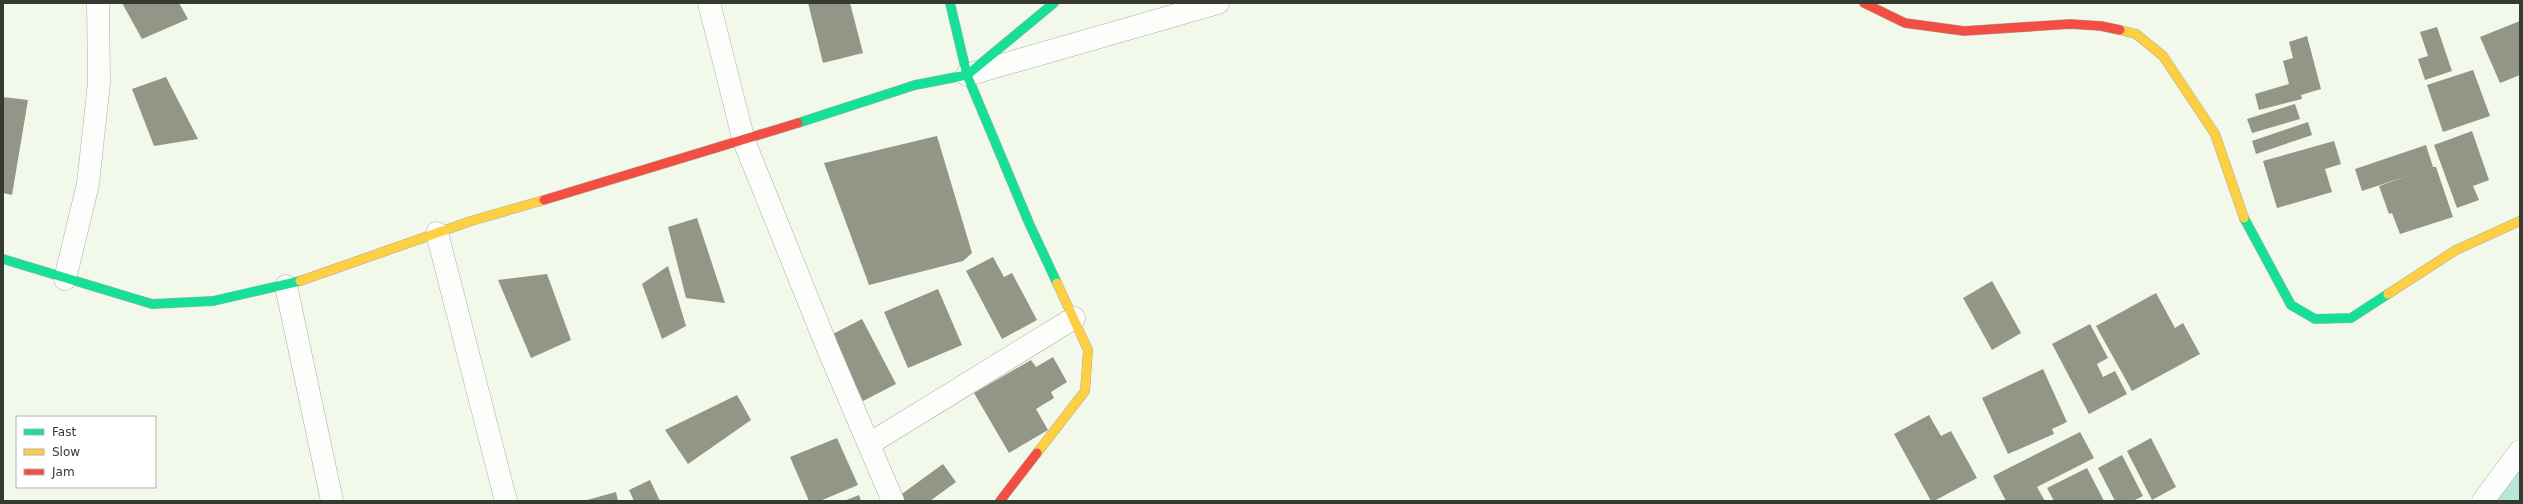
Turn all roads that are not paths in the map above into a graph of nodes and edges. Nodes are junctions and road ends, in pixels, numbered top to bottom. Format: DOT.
graph roads {
  1 [pos="98,3"];
  2 [pos="708,3"];
  3 [pos="950,3"];
  4 [pos="1054,3"];
  5 [pos="1218,3"];
  6 [pos="1864,3"];
  7 [pos="967,75"];
  8 [pos="744,141"];
  9 [pos="2520,221"];
  10 [pos="437,233"];
  11 [pos="3,259"];
  12 [pos="65,279"];
  13 [pos="286,286"];
  14 [pos="1074,318"];
  15 [pos="868,444"];
  16 [pos="2520,451"];
  17 [pos="332,501"];
  18 [pos="506,501"];
  19 [pos="893,501"];
  20 [pos="1000,501"];
  21 [pos="2483,501"];
  1 -- 12 [label="street"];
  2 -- 8 [label="street"];
  3 -- 7 [label="street"];
  4 -- 7 [label="street"];
  5 -- 7 [label="street"];
  6 -- 9 [label="street"];
  7 -- 8 [label="street"];
  7 -- 14 [label="street"];
  8 -- 10 [label="street"];
  8 -- 15 [label="street"];
  10 -- 13 [label="street"];
  10 -- 18 [label="street"];
  11 -- 12 [label="street"];
  12 -- 13 [label="street"];
  13 -- 17 [label="street"];
  14 -- 15 [label="street"];
  14 -- 20 [label="street"];
  15 -- 19 [label="street"];
  16 -- 21 [label="street"];
}
